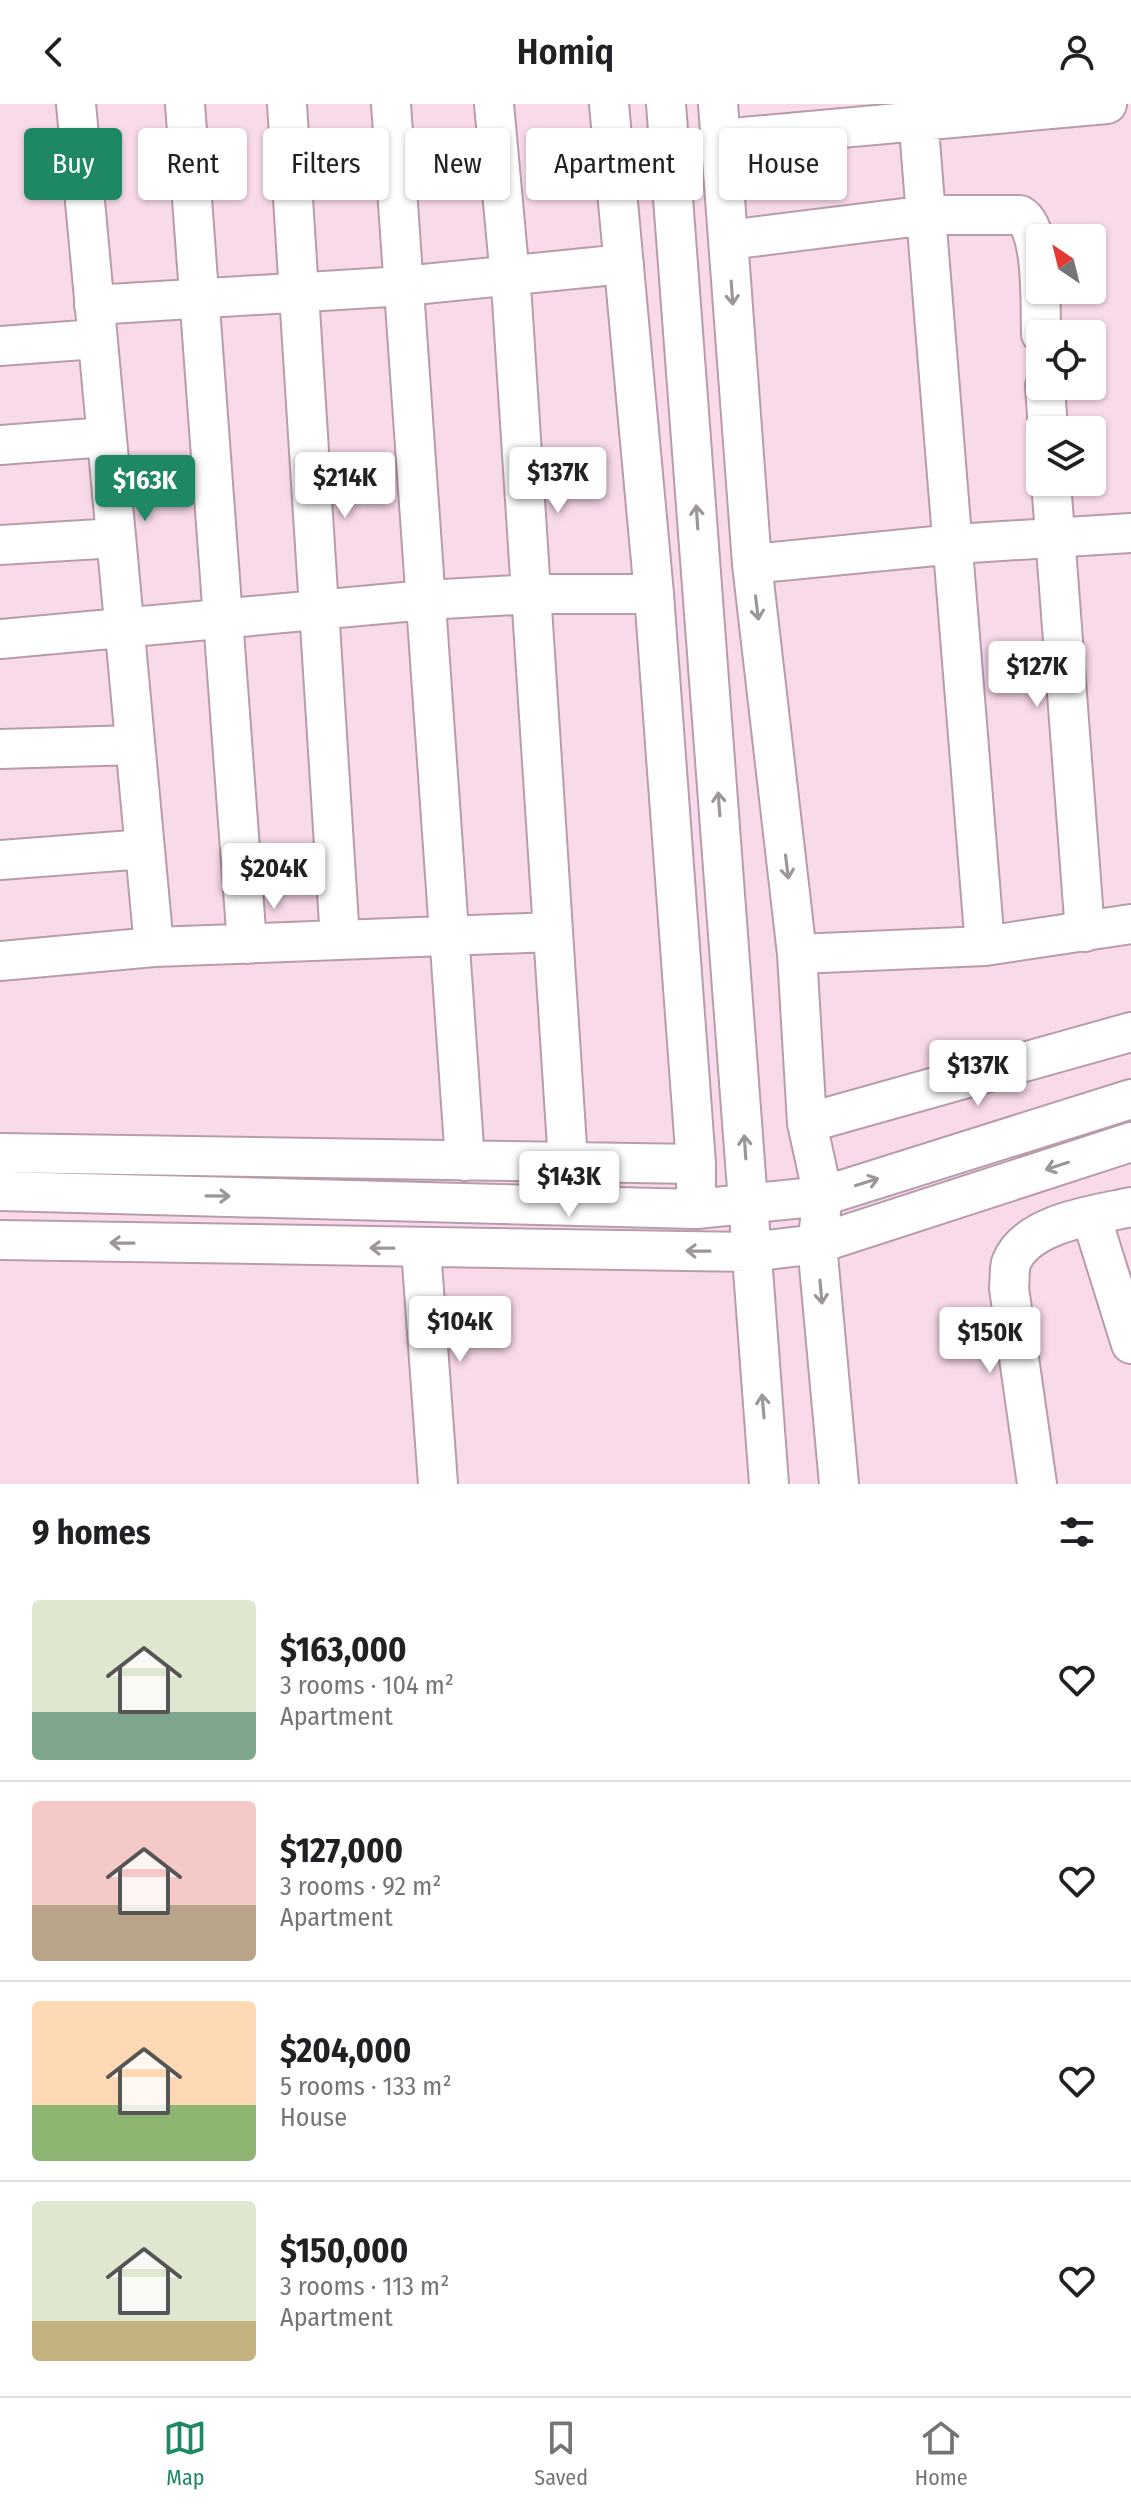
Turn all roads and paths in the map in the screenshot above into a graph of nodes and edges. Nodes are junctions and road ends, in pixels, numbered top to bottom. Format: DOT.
graph roads {
  1 [pos="76,104"];
  2 [pos="185,104"];
  3 [pos="287,104"];
  4 [pos="391,104"];
  5 [pos="494,104"];
  6 [pos="609,104"];
  7 [pos="666,104"];
  8 [pos="1107,104"];
  9 [pos="1023,108"];
  10 [pos="918,114"];
  11 [pos="720,121"];
  12 [pos="928,215"];
  13 [pos="728,240"];
  14 [pos="624,264"];
  15 [pos="510,276"];
  16 [pos="404,286"];
  17 [pos="299,292"];
  18 [pos="200,300"];
  19 [pos="1040,320"];
  20 [pos="96,322"];
  21 [pos="0,346"];
  22 [pos="106,437"];
  23 [pos="0,445"];
  24 [pos="1052,496"];
  25 [pos="1131,533"];
  26 [pos="116,538"];
  27 [pos="1055,538"];
  28 [pos="955,544"];
  29 [pos="0,545"];
  30 [pos="752,564"];
  31 [pos="532,594"];
  32 [pos="654,594"];
  33 [pos="426,600"];
  34 [pos="319,611"];
  35 [pos="223,620"];
  36 [pos="124,630"];
  37 [pos="0,639"];
  38 [pos="135,745"];
  39 [pos="0,749"];
  40 [pos="145,849"];
  41 [pos="0,860"];
  42 [pos="1131,924"];
  43 [pos="552,932"];
  44 [pos="1085,932"];
  45 [pos="452,936"];
  46 [pos="340,940"];
  47 [pos="247,944"];
  48 [pos="985,946"];
  49 [pos="154,947"];
  50 [pos="797,954"];
  51 [pos="0,961"];
  52 [pos="1131,1032"];
  53 [pos="1131,1099"];
  54 [pos="807,1123"];
  55 [pos="1131,1142"];
  56 [pos="0,1153"];
  57 [pos="465,1161"];
  58 [pos="568,1162"];
  59 [pos="696,1164"];
  60 [pos="0,1191"];
  61 [pos="823,1196"];
  62 [pos="749,1205"];
  63 [pos="1131,1207"];
  64 [pos="696,1209"];
  65 [pos="1091,1216"];
  66 [pos="0,1240"];
  67 [pos="817,1244"];
  68 [pos="421,1249"];
  69 [pos="750,1252"];
  70 [pos="1131,1344"];
  71 [pos="438,1484"];
  72 [pos="769,1484"];
  73 [pos="839,1484"];
  74 [pos="1037,1484"];
  1 -- 20 [label="street"];
  2 -- 18 [label="street"];
  3 -- 17 [label="street"];
  4 -- 16 [label="street"];
  5 -- 15 [label="street"];
  6 -- 14 [label="street"];
  62 -- 7 [label="street, one-way"];
  8 -- 9 [label="street"];
  9 -- 10 [label="street"];
  10 -- 11 [label="street"];
  10 -- 12 [label="street"];
  11 -- 13 [label="street"];
  12 -- 13 [label="street"];
  12 -- 19 [label="street"];
  12 -- 28 [label="street"];
  13 -- 30 [label="street, one-way"];
  14 -- 15 [label="street"];
  14 -- 32 [label="street"];
  15 -- 16 [label="street"];
  15 -- 31 [label="street"];
  16 -- 17 [label="street"];
  16 -- 33 [label="street"];
  17 -- 18 [label="street"];
  17 -- 34 [label="street"];
  18 -- 20 [label="street"];
  18 -- 35 [label="street"];
  20 -- 21 [label="street"];
  20 -- 22 [label="street"];
  22 -- 23 [label="street"];
  22 -- 26 [label="street"];
  24 -- 27 [label="street"];
  25 -- 27 [label="street"];
  26 -- 29 [label="street"];
  26 -- 36 [label="street"];
  27 -- 28 [label="street"];
  27 -- 44 [label="street"];
  28 -- 30 [label="street"];
  28 -- 48 [label="street"];
  30 -- 50 [label="street, one-way"];
  31 -- 32 [label="street"];
  31 -- 33 [label="street"];
  31 -- 43 [label="street"];
  32 -- 59 [label="street"];
  33 -- 34 [label="street"];
  33 -- 45 [label="street"];
  34 -- 35 [label="street"];
  34 -- 46 [label="street"];
  35 -- 36 [label="street"];
  35 -- 47 [label="street"];
  36 -- 37 [label="street"];
  36 -- 38 [label="street"];
  38 -- 39 [label="street"];
  38 -- 40 [label="street"];
  40 -- 41 [label="street"];
  40 -- 49 [label="street"];
  42 -- 44 [label="street"];
  43 -- 45 [label="street"];
  43 -- 58 [label="street"];
  44 -- 48 [label="street"];
  45 -- 46 [label="street"];
  45 -- 57 [label="street"];
  46 -- 47 [label="street"];
  47 -- 49 [label="street"];
  48 -- 50 [label="street"];
  49 -- 51 [label="street"];
  50 -- 54 [label="street"];
  52 -- 54 [label="street"];
  61 -- 53 [label="street, one-way"];
  54 -- 61 [label="street"];
  55 -- 67 [label="street, one-way"];
  56 -- 57 [label="street"];
  57 -- 58 [label="street"];
  58 -- 59 [label="street"];
  59 -- 64 [label="street"];
  60 -- 64 [label="street, one-way"];
  61 -- 62 [label="street"];
  61 -- 67 [label="street"];
  62 -- 64 [label="street"];
  62 -- 69 [label="street"];
  63 -- 65 [label="street"];
  65 -- 70 [label="street"];
  65 -- 74 [label="street"];
  68 -- 66 [label="street, one-way"];
  67 -- 69 [label="street"];
  67 -- 73 [label="street, one-way"];
  69 -- 68 [label="street, one-way"];
  68 -- 71 [label="street"];
  72 -- 69 [label="street, one-way"];
}
